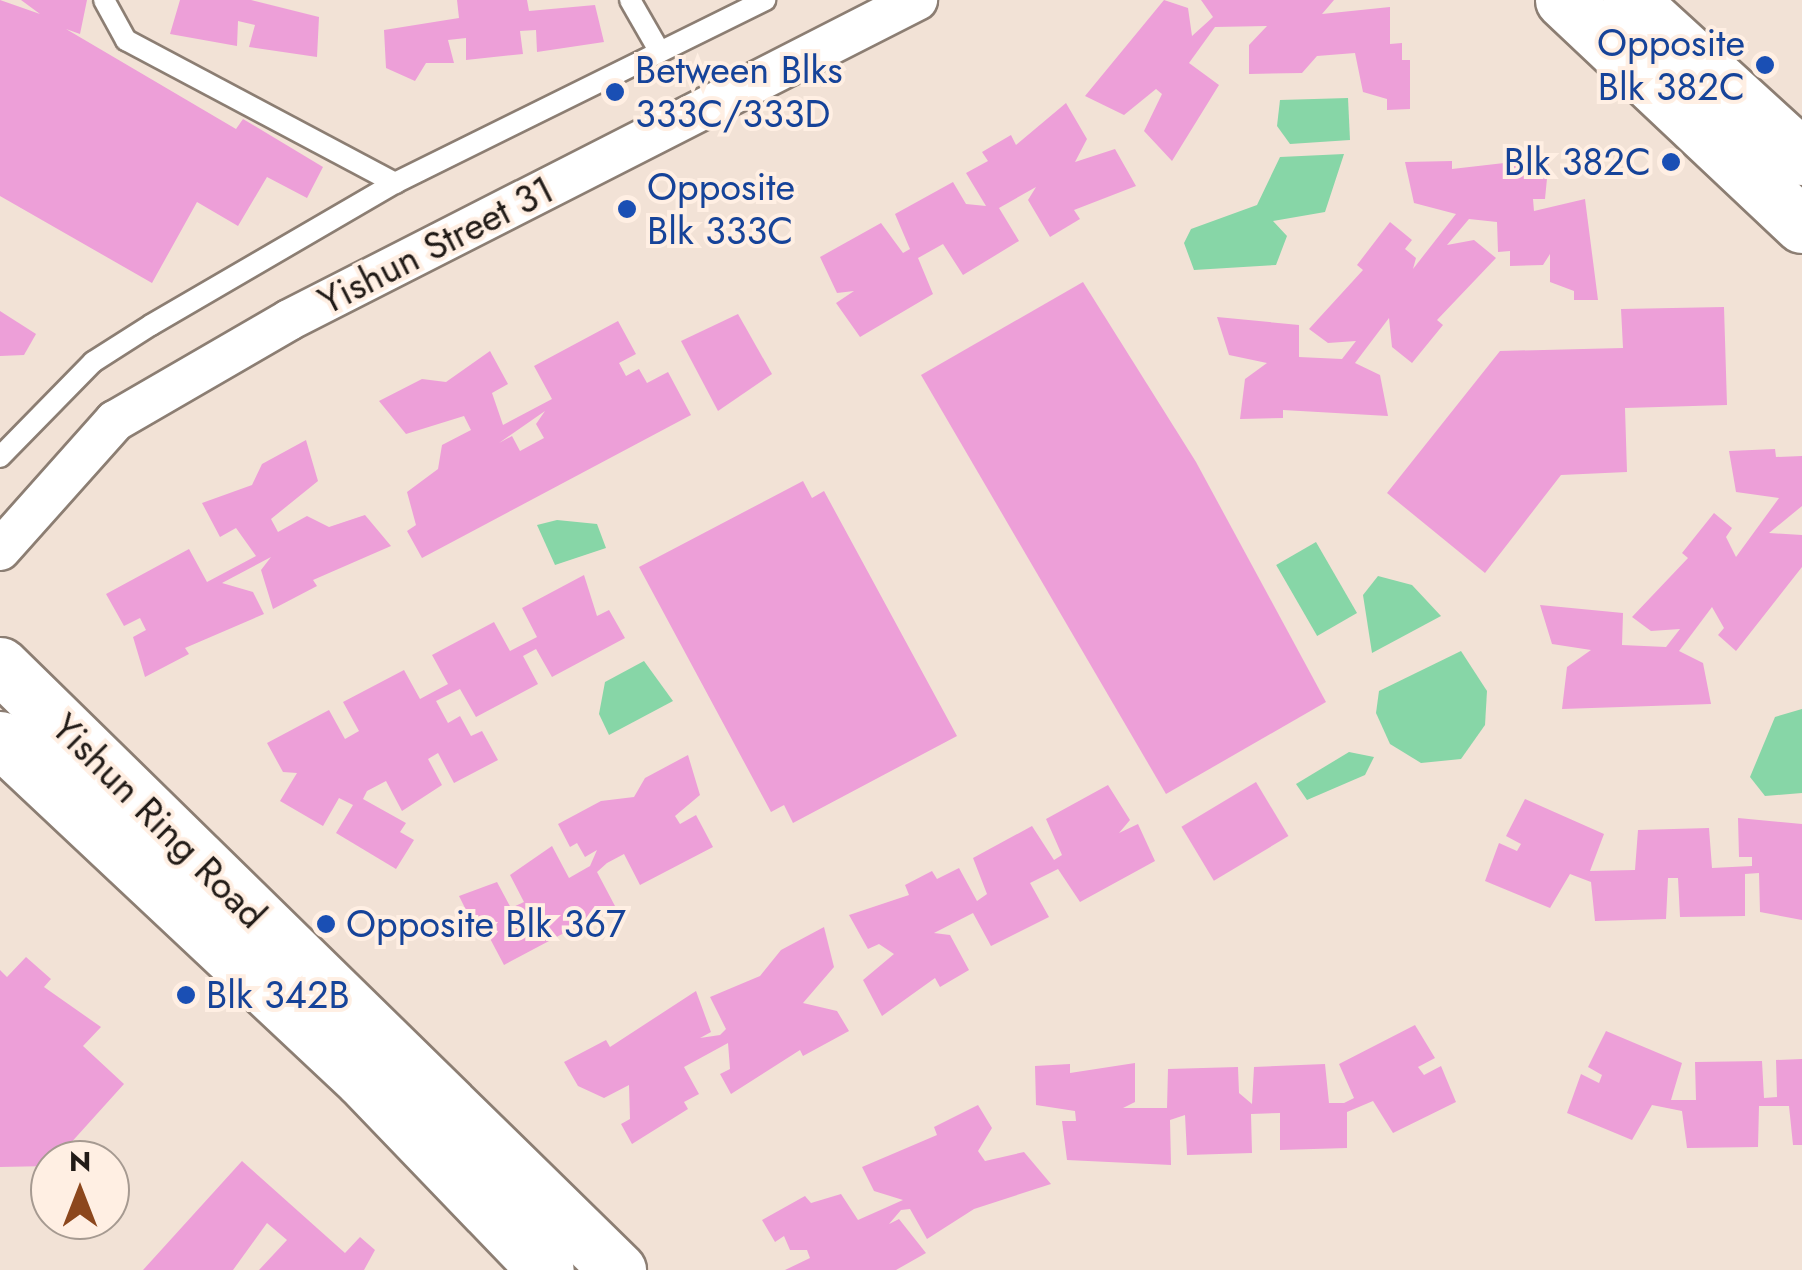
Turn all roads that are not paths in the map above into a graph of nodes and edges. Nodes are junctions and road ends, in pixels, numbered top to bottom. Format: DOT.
graph roads {
  1 [pos="104,0"];
  2 [pos="630,0"];
  3 [pos="765,0"];
  4 [pos="917,0"];
  5 [pos="1562,0"];
  6 [pos="1630,0"];
  7 [pos="658,47"];
  8 [pos="1802,157"];
  9 [pos="395,184"];
  10 [pos="1802,225"];
  11 [pos="0,457"];
  12 [pos="0,550"];
  13 [pos="0,665"];
  14 [pos="0,739"];
  15 [pos="546,1270"];
  16 [pos="618,1270"];
  1 -- 9 [label="lane"];
  2 -- 7 [label="lane"];
  3 -- 7 [label="lane"];
  4 -- 12 [label="street, Yishun Street 31"];
  5 -- 10 [label="main road"];
  6 -- 8 [label="main road"];
  7 -- 9 [label="lane"];
  9 -- 11 [label="lane"];
  13 -- 16 [label="main road, Yishun Ring Road"];
  14 -- 15 [label="main road, Yishun Ring Road"];
}
